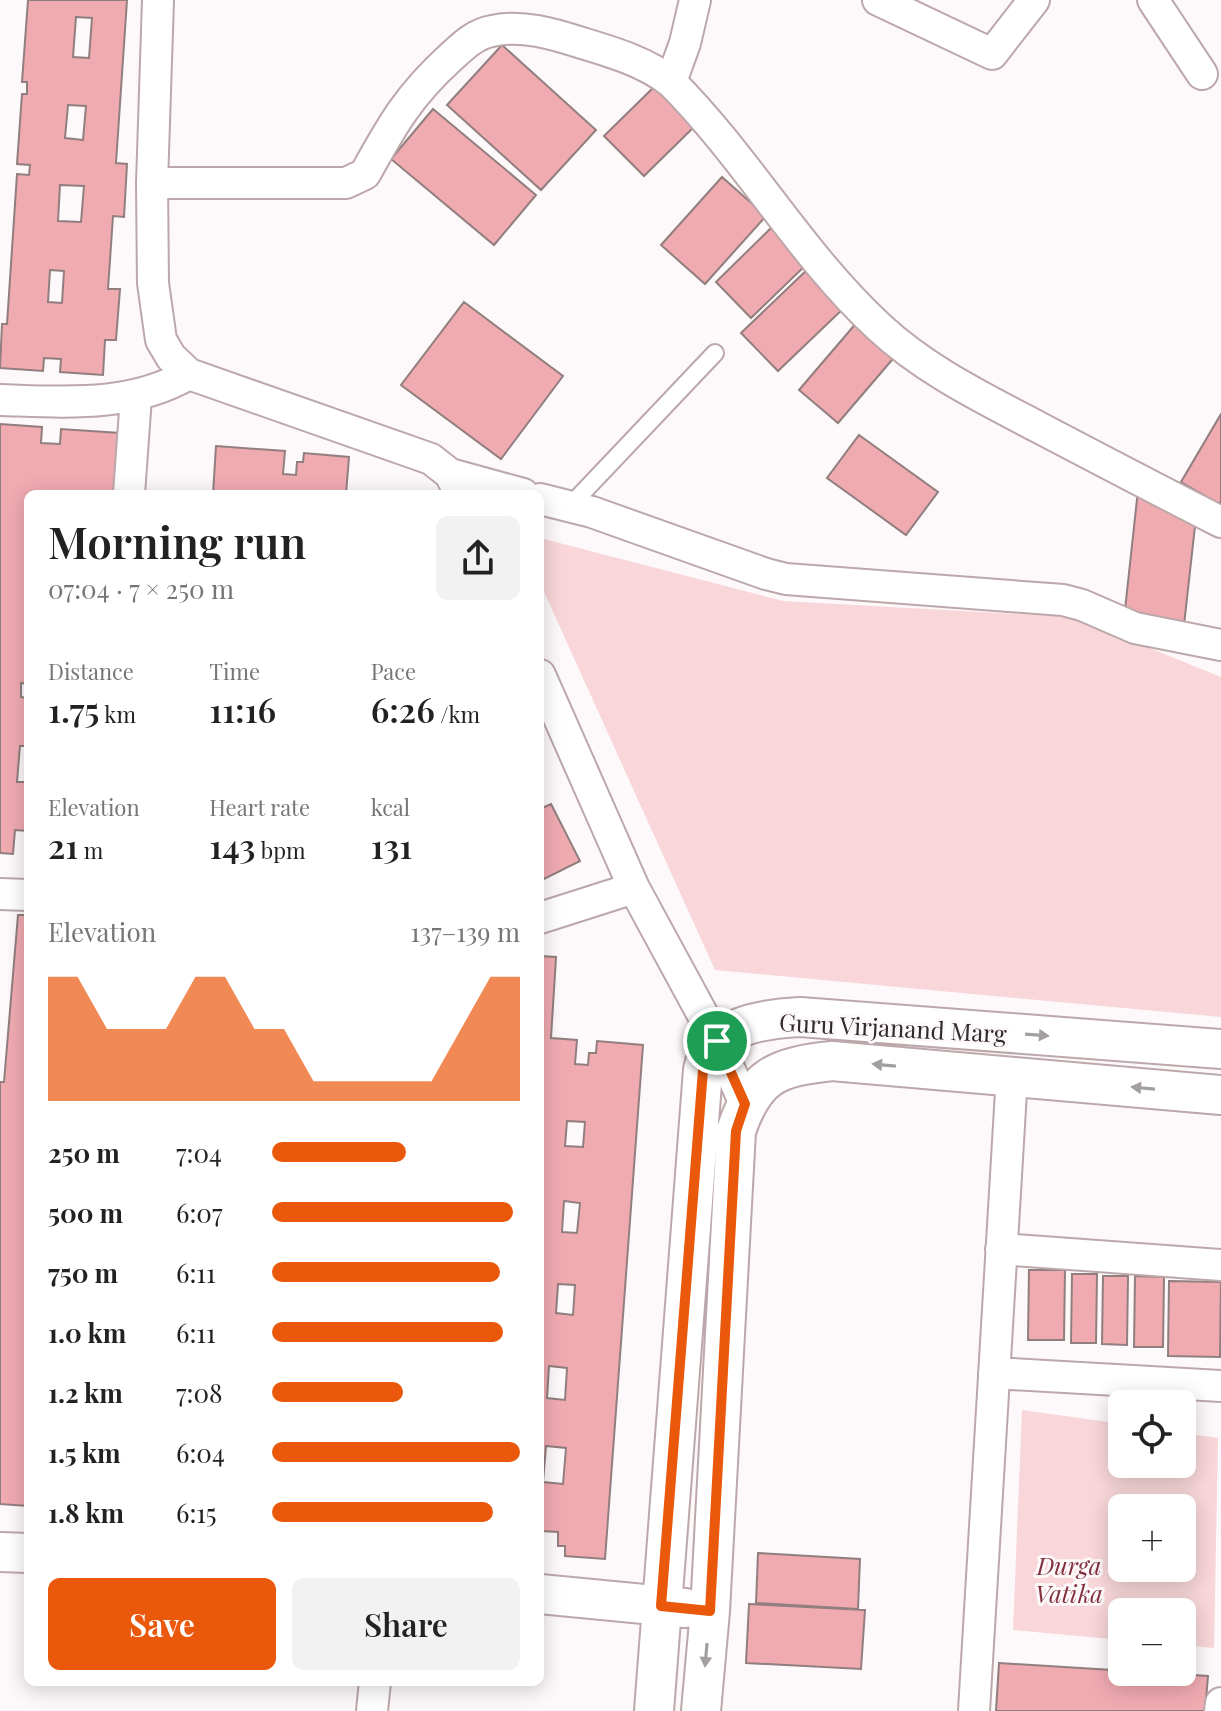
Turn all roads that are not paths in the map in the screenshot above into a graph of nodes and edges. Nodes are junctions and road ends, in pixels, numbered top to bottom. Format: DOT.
graph roads {
  1 [pos="158,0"];
  2 [pos="695,0"];
  3 [pos="878,0"];
  4 [pos="1034,0"];
  5 [pos="1153,0"];
  6 [pos="1202,74"];
  7 [pos="671,82"];
  8 [pos="152,183"];
  9 [pos="715,353"];
  10 [pos="189,374"];
  11 [pos="136,397"];
  12 [pos="0,400"];
  13 [pos="455,484"];
  14 [pos="129,490"];
  15 [pos="496,490"];
  16 [pos="544,500"];
  17 [pos="569,507"];
  18 [pos="1221,522"];
  19 [pos="1221,645"];
  20 [pos="544,684"];
  21 [pos="634,888"];
  22 [pos="0,894"];
  23 [pos="24,895"];
  24 [pos="544,917"];
  25 [pos="717,1041"];
  26 [pos="1221,1049"];
  27 [pos="1012,1075"];
  28 [pos="1221,1095"];
  29 [pos="745,1104"];
  30 [pos="1001,1249"];
  31 [pos="1221,1265"];
  32 [pos="994,1373"];
  33 [pos="1221,1386"];
  34 [pos="0,1552"];
  35 [pos="24,1553"];
  36 [pos="544,1594"];
  37 [pos="661,1606"];
  38 [pos="710,1611"];
  39 [pos="375,1686"];
  40 [pos="1221,1703"];
  41 [pos="372,1711"];
  42 [pos="654,1711"];
  43 [pos="701,1711"];
  44 [pos="974,1711"];
  45 [pos="1220,1711"];
  1 -- 8 [label="street"];
  2 -- 7 [label="street"];
  3 -- 4 [label="street"];
  5 -- 6 [label="street"];
  7 -- 8 [label="street"];
  7 -- 18 [label="street"];
  8 -- 10 [label="street"];
  9 -- 17 [label="lane"];
  10 -- 11 [label="street"];
  10 -- 13 [label="street"];
  11 -- 12 [label="street"];
  11 -- 14 [label="street"];
  13 -- 15 [label="street"];
  16 -- 17 [label="street"];
  17 -- 19 [label="street"];
  20 -- 21 [label="street"];
  21 -- 24 [label="street"];
  21 -- 25 [label="street"];
  22 -- 23 [label="street"];
  25 -- 26 [label="street, Guru Virjanand Marg, one-way"];
  25 -- 29 [label="street"];
  25 -- 37 [label="street"];
  28 -- 27 [label="street, Guru Virjanand Marg, one-way"];
  27 -- 29 [label="street, Guru Virjanand Marg, one-way"];
  27 -- 30 [label="street"];
  29 -- 38 [label="street"];
  30 -- 31 [label="street"];
  30 -- 32 [label="street"];
  32 -- 33 [label="street"];
  32 -- 44 [label="street"];
  34 -- 35 [label="street"];
  36 -- 37 [label="street"];
  37 -- 38 [label="street"];
  37 -- 42 [label="street"];
  38 -- 43 [label="street, one-way"];
  39 -- 41 [label="street"];
  40 -- 45 [label="street"];
}
